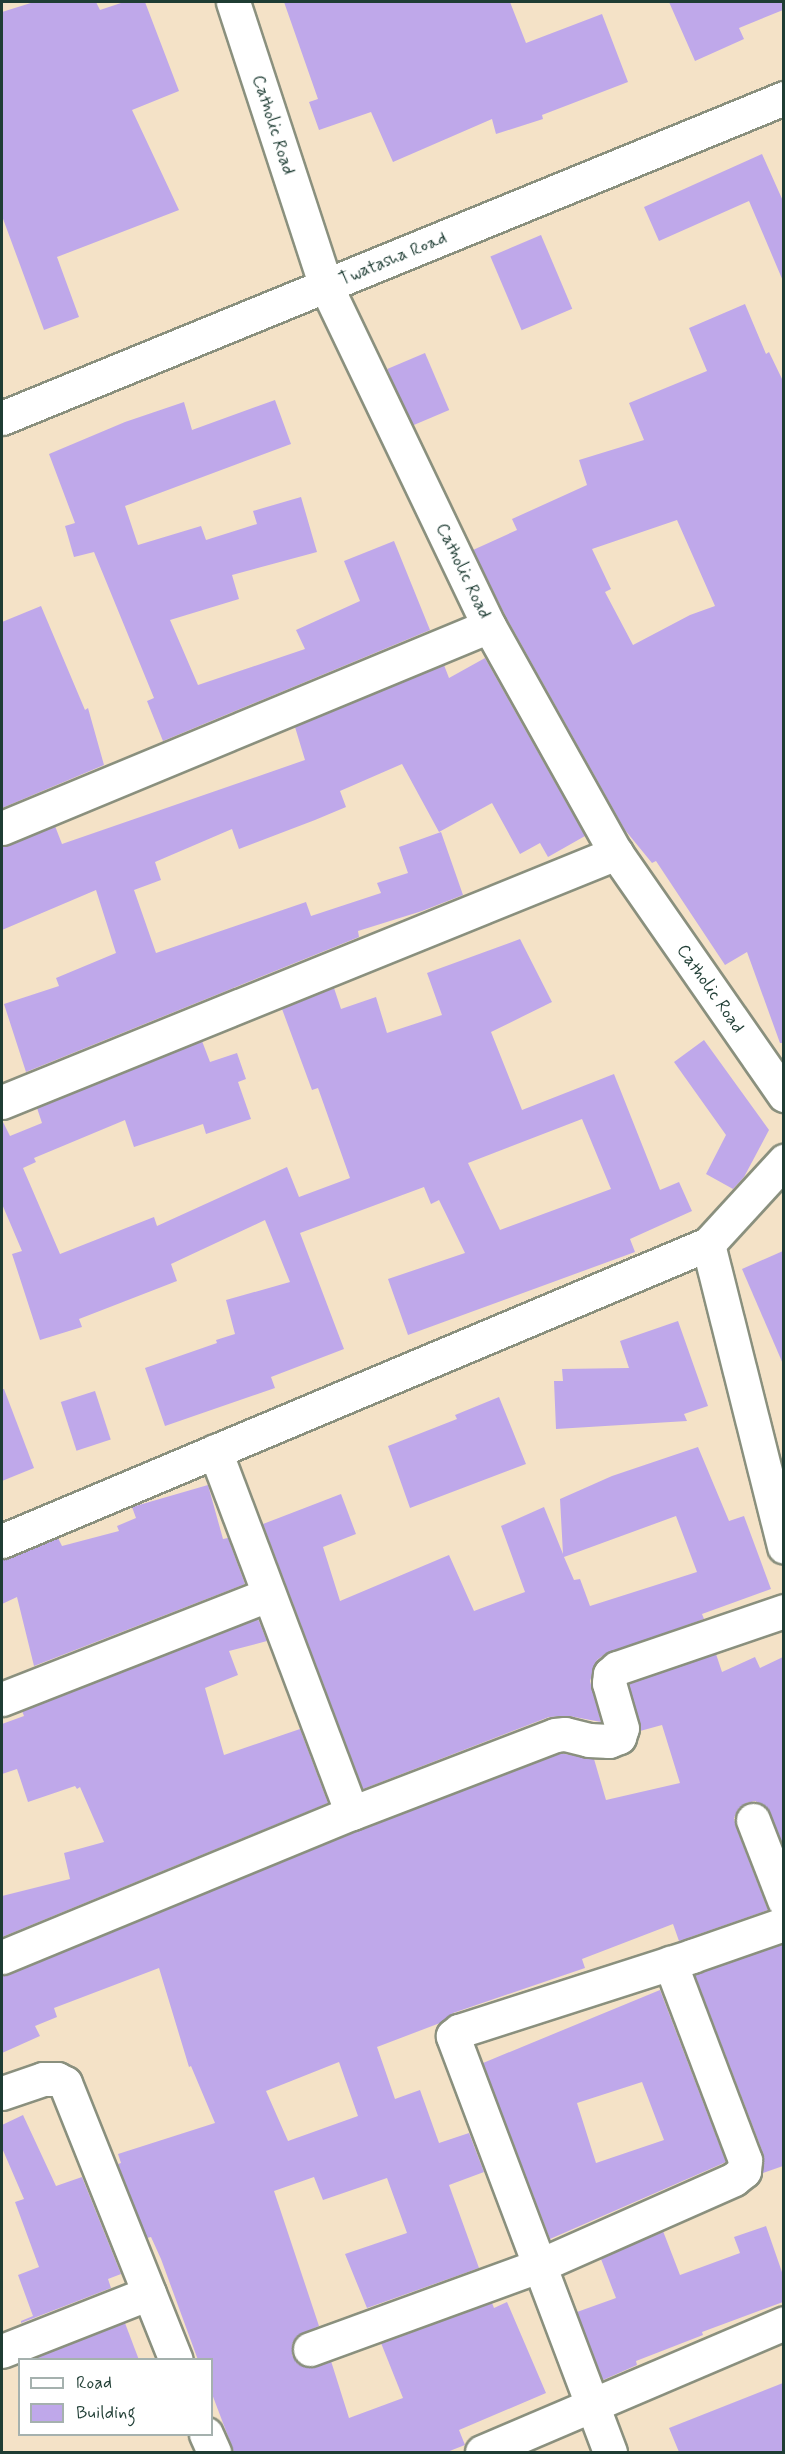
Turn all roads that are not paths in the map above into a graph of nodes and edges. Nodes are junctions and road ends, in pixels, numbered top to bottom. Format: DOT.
graph roads {
  1 [pos="233,2"];
  2 [pos="783,98"];
  3 [pos="326,286"];
  4 [pos="2,418"];
  5 [pos="489,626"];
  6 [pos="2,828"];
  7 [pos="616,853"];
  8 [pos="783,1095"];
  9 [pos="2,1102"];
  10 [pos="783,1161"];
  11 [pos="708,1244"];
  12 [pos="215,1451"];
  13 [pos="2,1541"];
  14 [pos="783,1547"];
  15 [pos="268,1595"];
  16 [pos="783,1611"];
  17 [pos="2,1699"];
  18 [pos="352,1813"];
  19 [pos="753,1820"];
  20 [pos="783,1900"];
  21 [pos="783,1924"];
  22 [pos="2,1956"];
  23 [pos="670,1963"];
  24 [pos="2,2093"];
  25 [pos="538,2266"];
  26 [pos="149,2293"];
  27 [pos="783,2323"];
  28 [pos="310,2349"];
  29 [pos="2,2351"];
  30 [pos="175,2358"];
  31 [pos="590,2406"];
  32 [pos="207,2436"];
  33 [pos="214,2452"];
  34 [pos="482,2452"];
  35 [pos="610,2452"];
  1 -- 3 [label="street, Catholic Road"];
  2 -- 3 [label="street, Twatasha Road"];
  3 -- 4 [label="street, Twatasha Road"];
  3 -- 5 [label="street, Catholic Road"];
  5 -- 6 [label="street"];
  5 -- 7 [label="street, Catholic Road"];
  7 -- 8 [label="street, Catholic Road"];
  7 -- 9 [label="street"];
  10 -- 11 [label="street"];
  11 -- 12 [label="street"];
  11 -- 14 [label="street"];
  12 -- 13 [label="street"];
  12 -- 15 [label="street"];
  15 -- 17 [label="street"];
  15 -- 18 [label="street"];
  16 -- 18 [label="street"];
  18 -- 22 [label="street"];
  19 -- 20 [label="street"];
  21 -- 23 [label="street"];
  23 -- 25 [label="street"];
  23 -- 25 [label="street"];
  24 -- 26 [label="street"];
  25 -- 28 [label="street"];
  25 -- 31 [label="street"];
  26 -- 29 [label="street"];
  26 -- 30 [label="street"];
  27 -- 31 [label="street"];
  31 -- 34 [label="street"];
  31 -- 35 [label="street"];
  32 -- 33 [label="street"];
}
